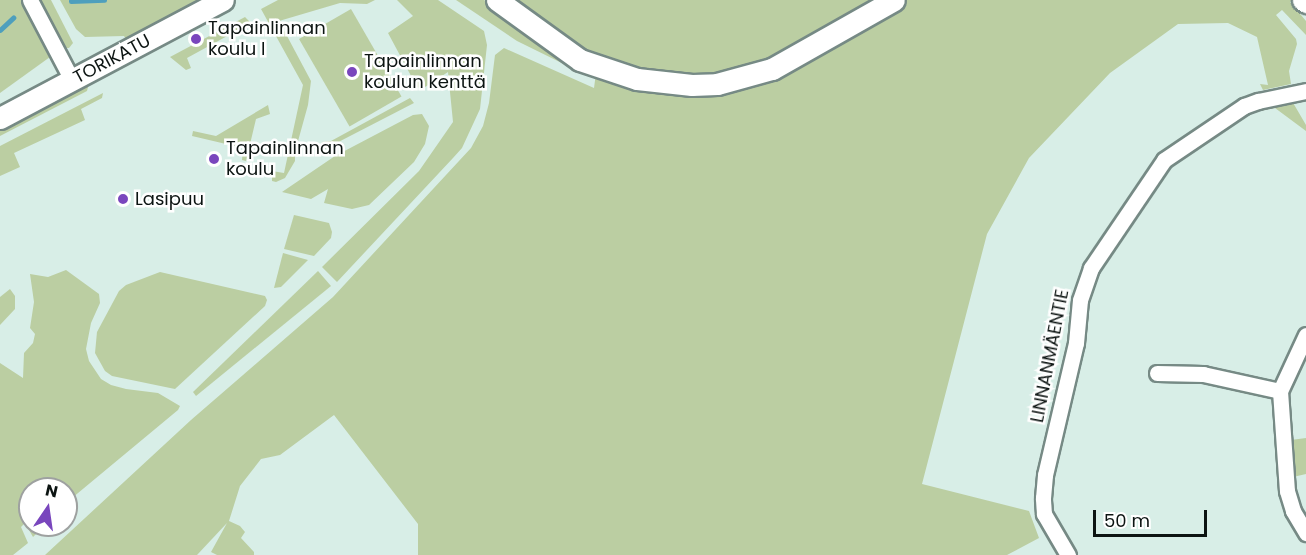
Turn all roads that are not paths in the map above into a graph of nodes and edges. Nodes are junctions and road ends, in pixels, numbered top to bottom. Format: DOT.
graph roads {
  1 [pos="30,0"];
  2 [pos="223,0"];
  3 [pos="497,0"];
  4 [pos="894,0"];
  5 [pos="72,80"];
  6 [pos="1306,91"];
  7 [pos="0,118"];
  8 [pos="1306,335"];
  9 [pos="1157,373"];
  10 [pos="1280,391"];
  11 [pos="1306,533"];
  12 [pos="1068,555"];
  1 -- 5 [label="street"];
  2 -- 5 [label="street, TORIKATU"];
  3 -- 4 [label="street"];
  5 -- 7 [label="street, TORIKATU"];
  6 -- 12 [label="street, LINNANMÄENTIE"];
  8 -- 10 [label="street"];
  9 -- 10 [label="street"];
  10 -- 11 [label="street"];
}
